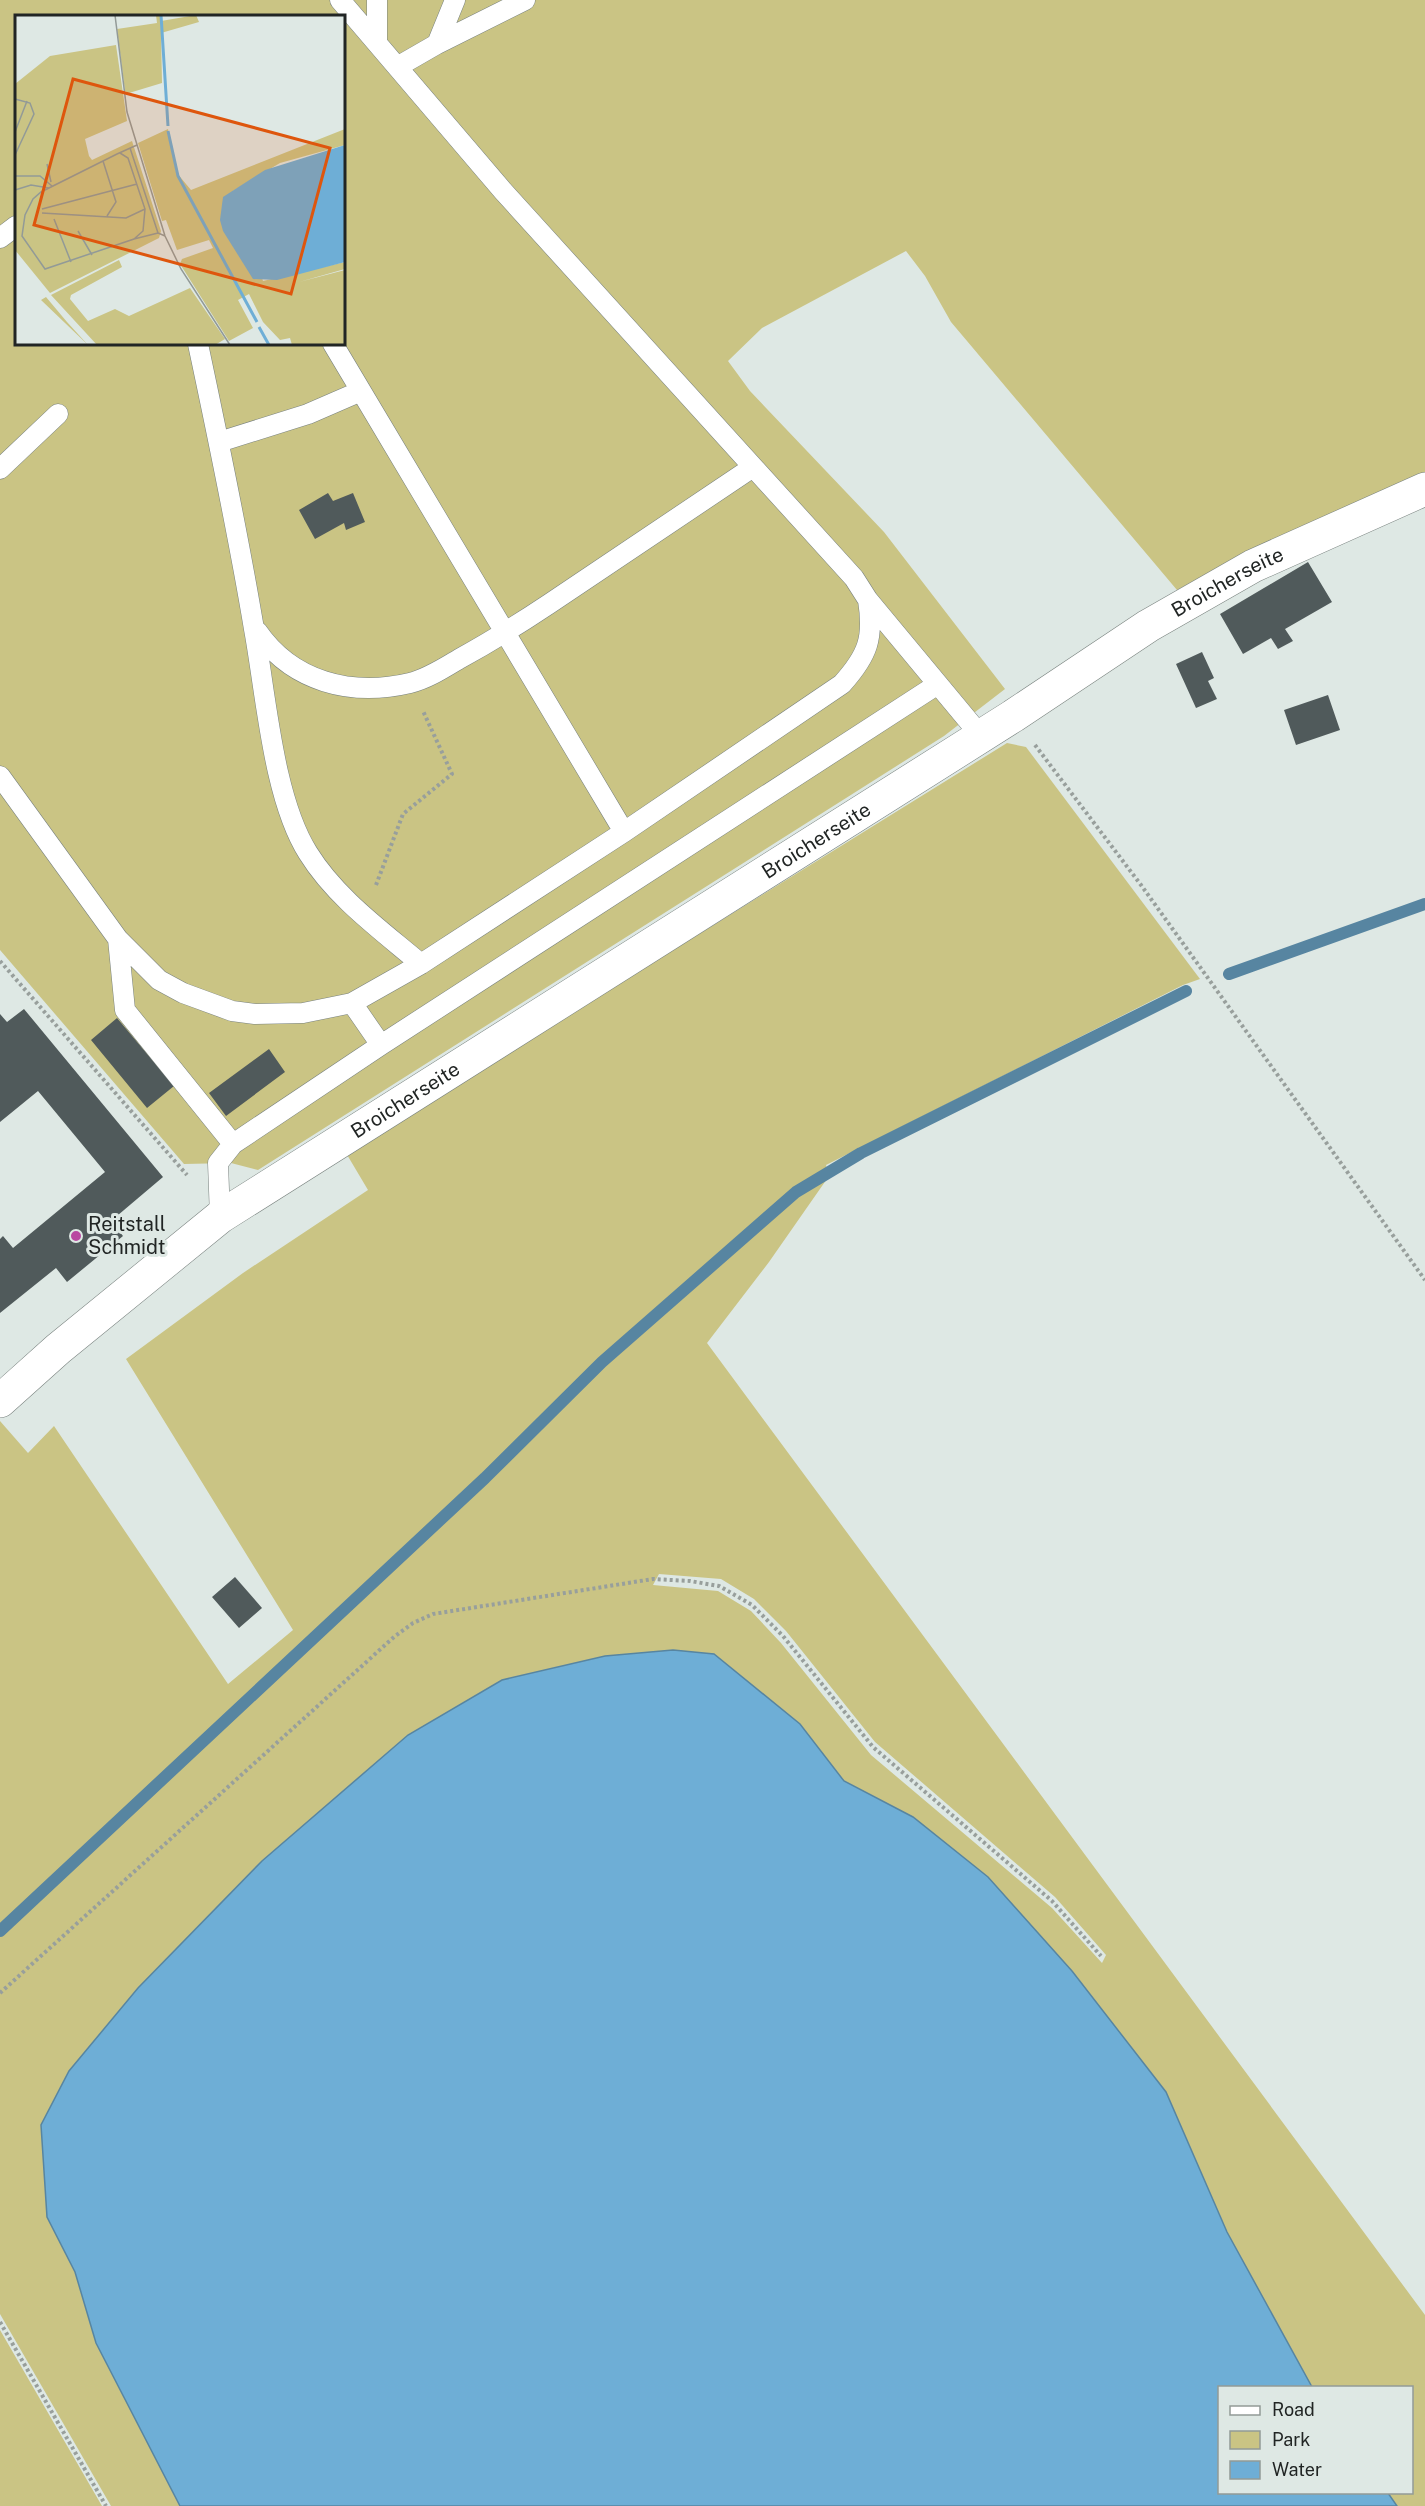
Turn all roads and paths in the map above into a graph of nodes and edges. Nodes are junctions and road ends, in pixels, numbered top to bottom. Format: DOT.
graph roads {
  1 [pos="340,0"];
  2 [pos="377,0"];
  3 [pos="454,0"];
  4 [pos="525,0"];
  5 [pos="350,25"];
  6 [pos="377,43"];
  7 [pos="437,44"];
  8 [pos="397,67"];
  9 [pos="15,227"];
  10 [pos="0,238"];
  11 [pos="198,345"];
  12 [pos="334,345"];
  13 [pos="361,392"];
  14 [pos="58,414"];
  15 [pos="219,442"];
  16 [pos="753,467"];
  17 [pos="0,469"];
  18 [pos="1425,489"];
  19 [pos="868,600"];
  20 [pos="254,626"];
  21 [pos="506,633"];
  22 [pos="411,683"];
  23 [pos="938,684"];
  24 [pos="1013,716"];
  25 [pos="981,736"];
  26 [pos="0,776"];
  27 [pos="624,832"];
  28 [pos="364,916"];
  29 [pos="118,939"];
  30 [pos="0,960"];
  31 [pos="421,964"];
  32 [pos="352,1003"];
  33 [pos="381,1044"];
  34 [pos="233,1144"];
  35 [pos="220,1216"];
  36 [pos="1425,1280"];
  37 [pos="0,1401"];
  38 [pos="1101,1956"];
  39 [pos="0,1993"];
  40 [pos="0,2322"];
  41 [pos="106,2506"];
  1 -- 5 [label="lane"];
  2 -- 6 [label="lane"];
  3 -- 7 [label="lane"];
  4 -- 7 [label="lane"];
  5 -- 6 [label="lane"];
  6 -- 8 [label="lane"];
  7 -- 8 [label="lane"];
  8 -- 16 [label="lane"];
  9 -- 10 [label="lane"];
  11 -- 15 [label="lane"];
  12 -- 13 [label="lane"];
  13 -- 15 [label="lane"];
  13 -- 21 [label="lane"];
  14 -- 17 [label="lane"];
  15 -- 20 [label="lane"];
  16 -- 19 [label="lane"];
  16 -- 21 [label="lane"];
  18 -- 24 [label="street, Broicherseite"];
  19 -- 23 [label="lane"];
  19 -- 27 [label="lane"];
  20 -- 22 [label="lane"];
  20 -- 28 [label="lane"];
  21 -- 22 [label="lane"];
  21 -- 27 [label="lane"];
  22 -- 28 [label="path"];
  23 -- 25 [label="lane"];
  23 -- 33 [label="lane"];
  24 -- 25 [label="street, Broicherseite"];
  24 -- 36 [label="path"];
  25 -- 35 [label="street, Broicherseite"];
  26 -- 29 [label="lane"];
  27 -- 31 [label="lane"];
  28 -- 31 [label="lane"];
  29 -- 32 [label="lane"];
  29 -- 34 [label="lane"];
  30 -- 35 [label="path"];
  31 -- 32 [label="lane"];
  32 -- 33 [label="lane"];
  33 -- 34 [label="lane"];
  34 -- 35 [label="lane"];
  35 -- 37 [label="street, Broicherseite"];
  38 -- 39 [label="path"];
  40 -- 41 [label="path"];
}
